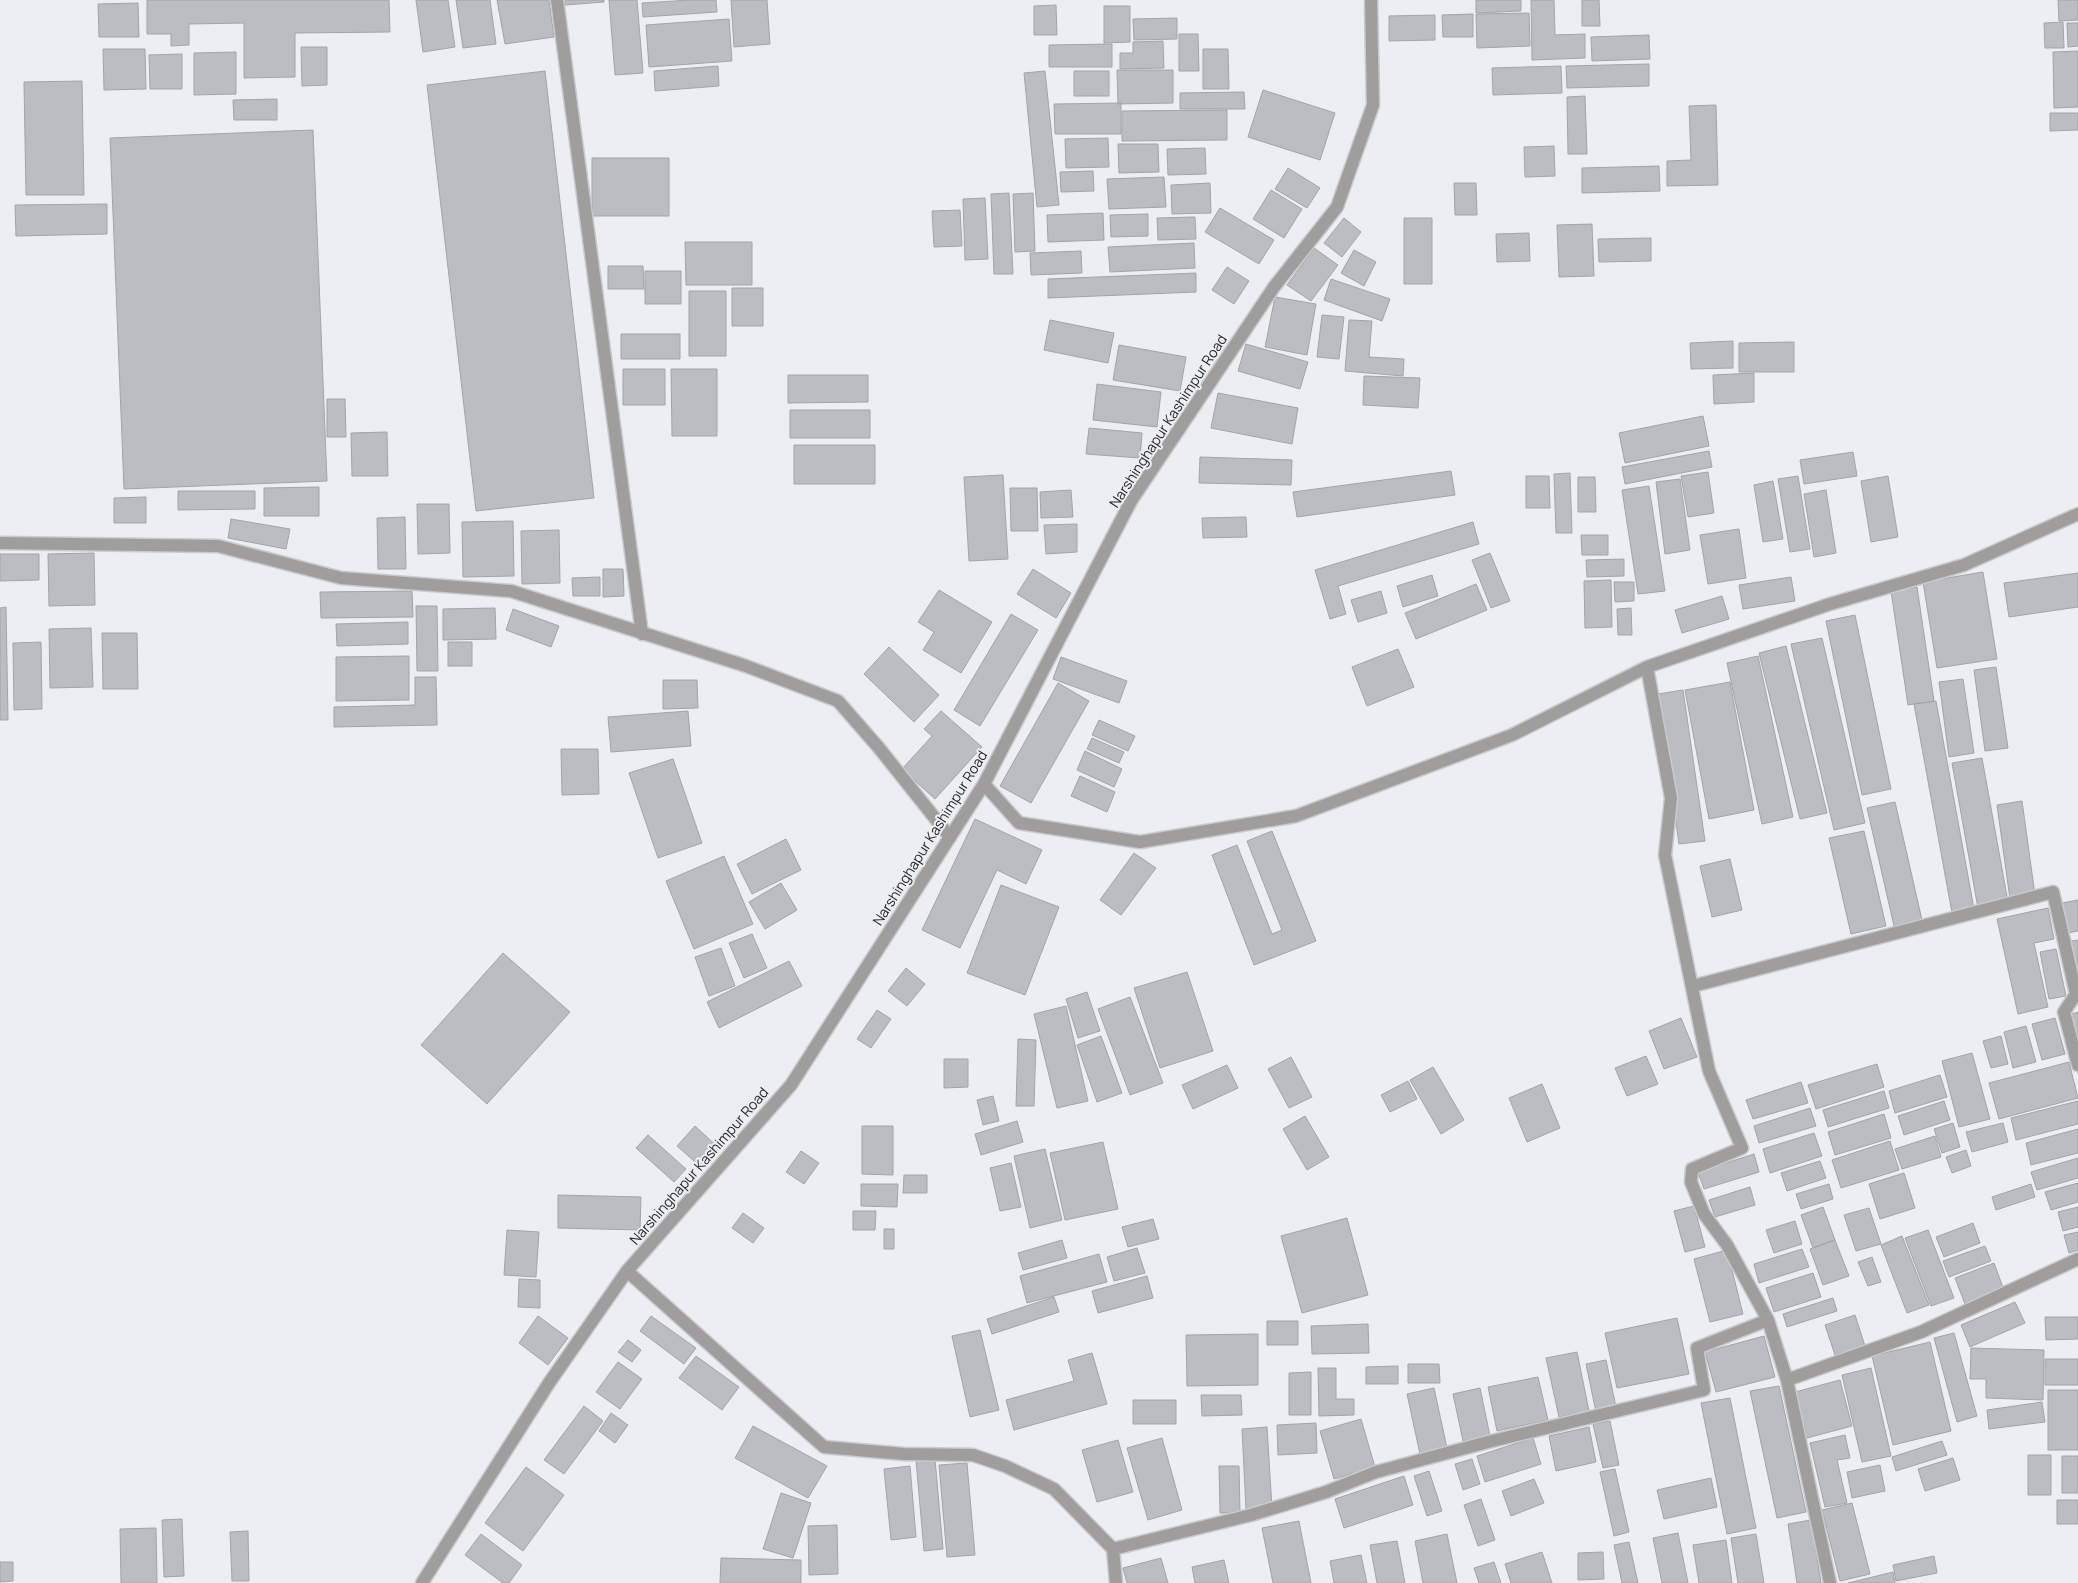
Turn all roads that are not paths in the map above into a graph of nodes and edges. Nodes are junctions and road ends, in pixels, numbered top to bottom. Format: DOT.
graph roads {
  1 [pos="557,0"];
  2 [pos="1371,0"];
  3 [pos="2078,514"];
  4 [pos="0,543"];
  5 [pos="642,634"];
  6 [pos="1647,667"];
  7 [pos="984,784"];
  8 [pos="950,837"];
  9 [pos="1693,986"];
  10 [pos="2078,1065"];
  11 [pos="2078,1259"];
  12 [pos="627,1271"];
  13 [pos="1768,1320"];
  14 [pos="1788,1380"];
  15 [pos="1113,1549"];
  16 [pos="422,1583"];
  17 [pos="1116,1583"];
  18 [pos="1830,1583"];
  1 -- 5 [label="street"];
  2 -- 7 [label="street, Narshinghapur Kashimpur Road"];
  3 -- 6 [label="street"];
  4 -- 5 [label="street"];
  5 -- 8 [label="street"];
  6 -- 7 [label="street"];
  6 -- 9 [label="street"];
  7 -- 8 [label="street, Narshinghapur Kashimpur Road"];
  8 -- 12 [label="street, Narshinghapur Kashimpur Road"];
  9 -- 10 [label="street"];
  9 -- 13 [label="street"];
  11 -- 14 [label="street"];
  12 -- 15 [label="street"];
  12 -- 16 [label="street, Narshinghapur Kashimpur Road"];
  13 -- 14 [label="street"];
  13 -- 15 [label="street"];
  14 -- 18 [label="street"];
  15 -- 17 [label="street"];
}
